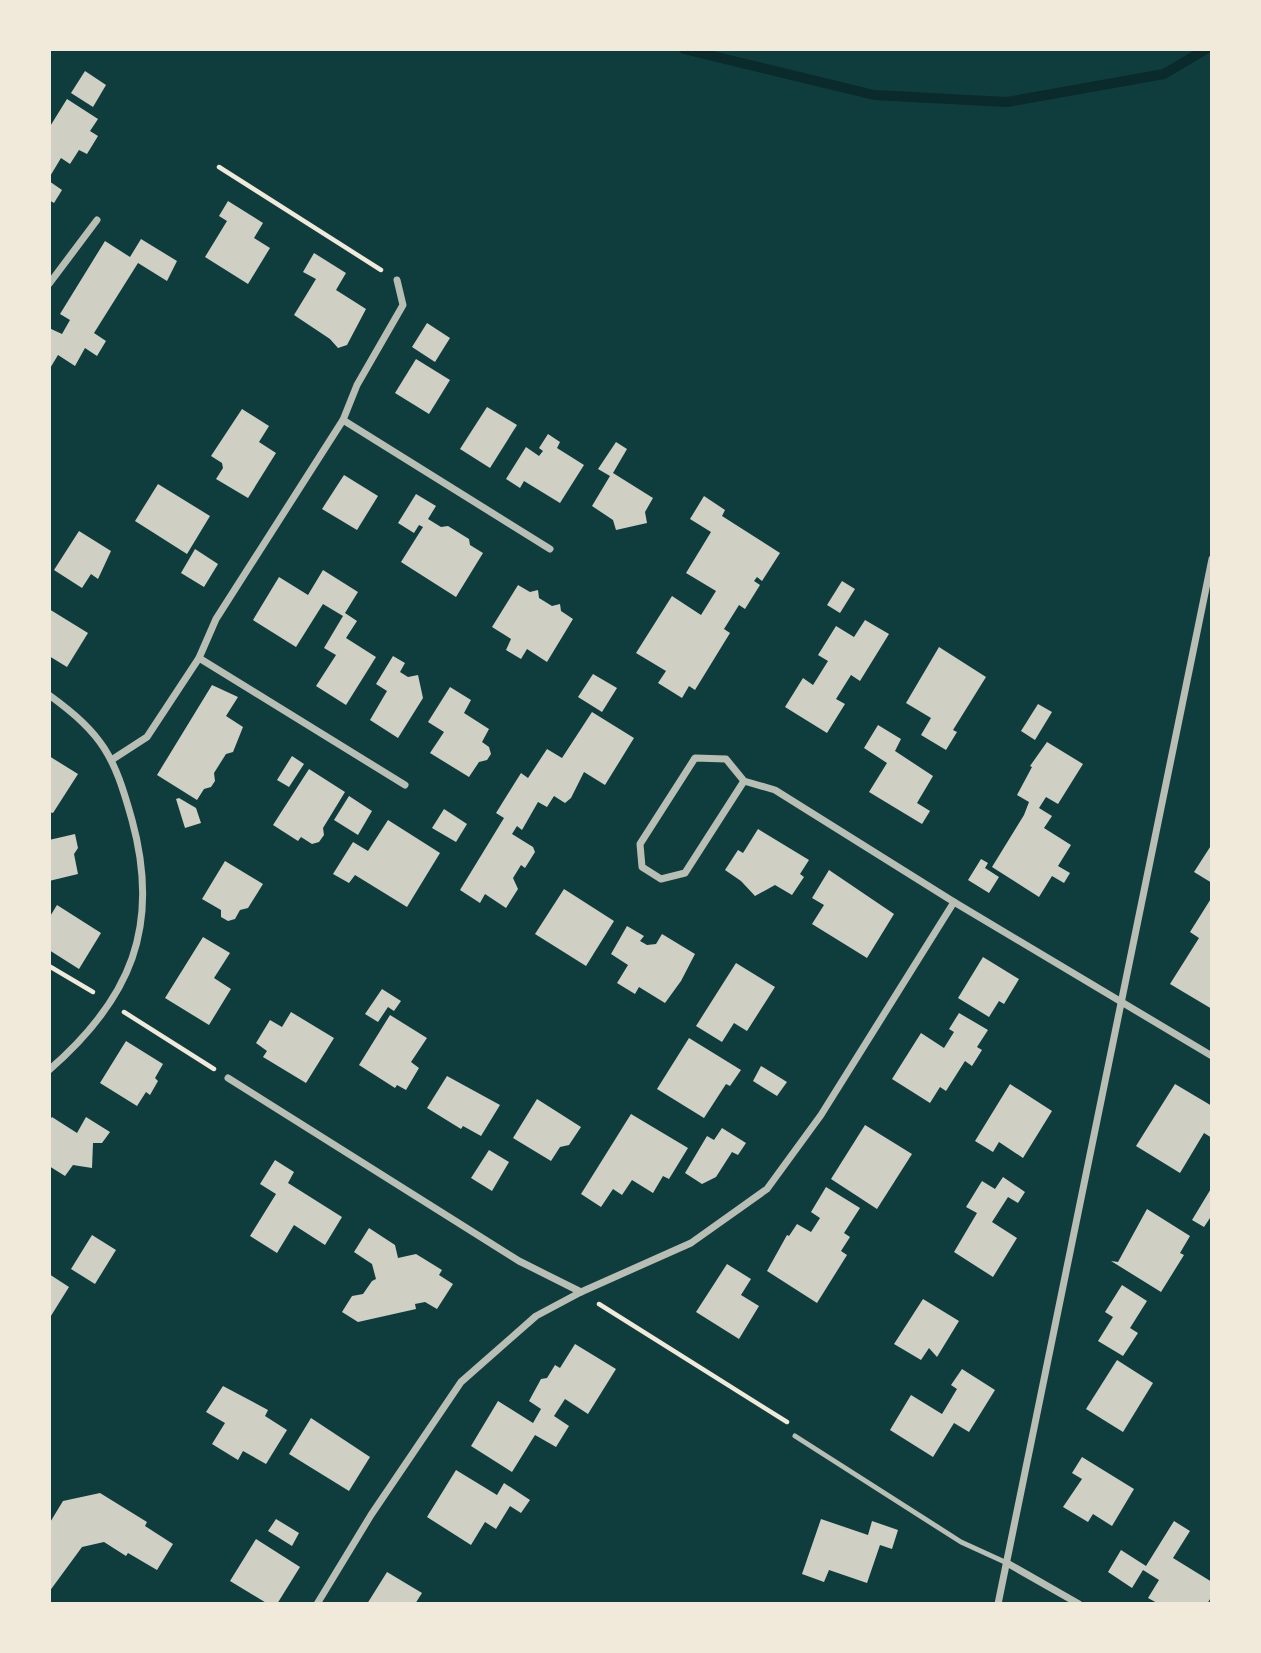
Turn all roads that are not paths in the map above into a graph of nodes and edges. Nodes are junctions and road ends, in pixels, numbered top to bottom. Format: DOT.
graph roads {
  1 [pos="97,220"];
  2 [pos="397,280"];
  3 [pos="49,284"];
  4 [pos="343,420"];
  5 [pos="550,549"];
  6 [pos="1212,559"];
  7 [pos="200,658"];
  8 [pos="49,695"];
  9 [pos="113,759"];
  10 [pos="744,781"];
  11 [pos="405,785"];
  12 [pos="954,902"];
  13 [pos="1122,1003"];
  14 [pos="1212,1056"];
  15 [pos="49,1070"];
  16 [pos="228,1078"];
  17 [pos="581,1292"];
  18 [pos="795,1436"];
  19 [pos="1007,1563"];
  20 [pos="317,1604"];
  21 [pos="998,1604"];
  22 [pos="1079,1604"];
  1 -- 3 [label="street"];
  2 -- 4 [label="street"];
  4 -- 5 [label="street"];
  4 -- 7 [label="street"];
  6 -- 13 [label="street"];
  7 -- 9 [label="street"];
  7 -- 11 [label="street"];
  8 -- 9 [label="street"];
  9 -- 15 [label="street"];
  10 -- 10 [label="street"];
  10 -- 12 [label="street"];
  12 -- 13 [label="street"];
  12 -- 17 [label="street"];
  13 -- 14 [label="street"];
  13 -- 19 [label="street"];
  16 -- 17 [label="street"];
  17 -- 20 [label="street"];
  18 -- 19 [label="lane"];
  19 -- 21 [label="street"];
  19 -- 22 [label="street"];
}
